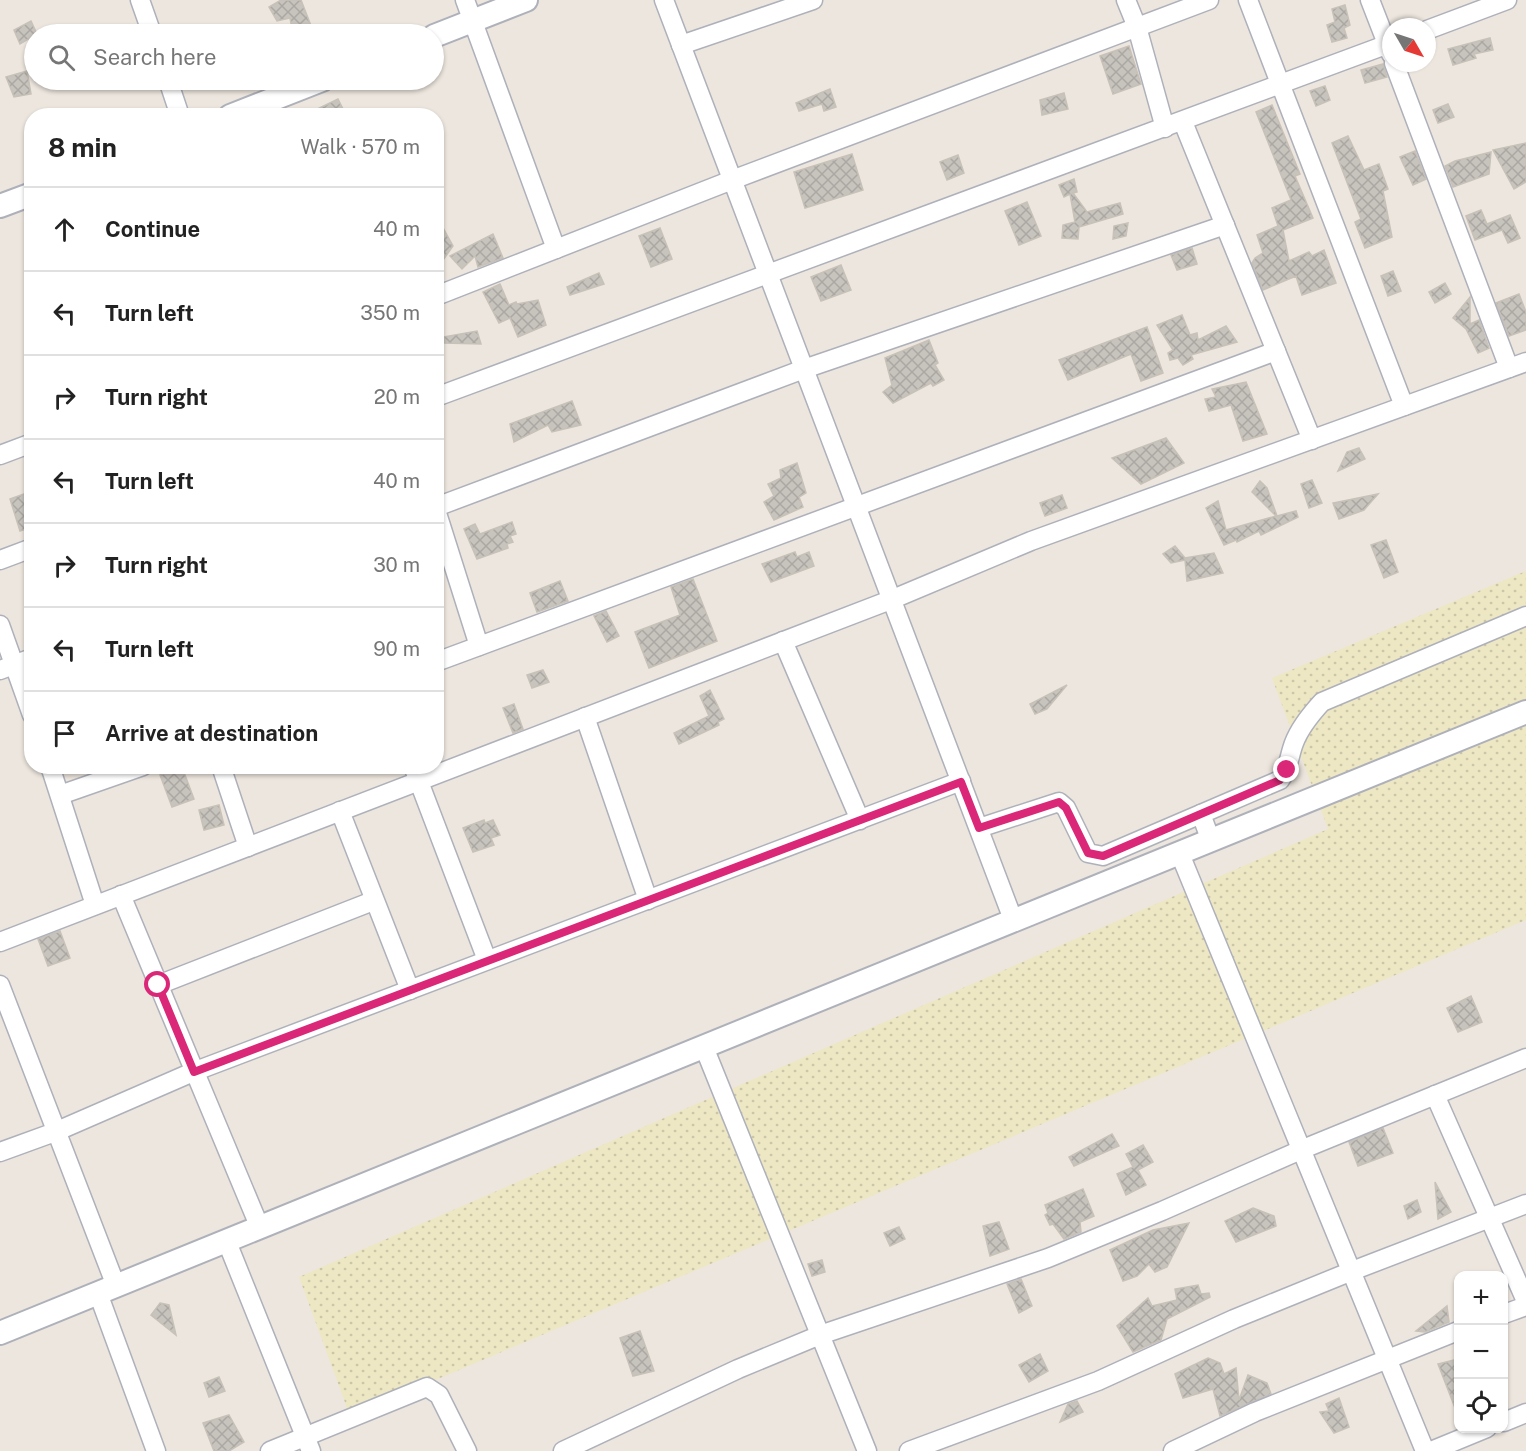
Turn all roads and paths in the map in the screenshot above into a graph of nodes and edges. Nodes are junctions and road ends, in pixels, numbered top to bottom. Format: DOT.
graph roads {
  1 [pos="140,0"];
  2 [pos="526,0"];
  3 [pos="664,0"];
  4 [pos="813,0"];
  5 [pos="1126,0"];
  6 [pos="1209,0"];
  7 [pos="1248,0"];
  8 [pos="1370,0"];
  9 [pos="1507,0"];
  10 [pos="469,10"];
  11 [pos="148,24"];
  12 [pos="1137,27"];
  13 [pos="1436,27"];
  14 [pos="444,29"];
  15 [pos="1382,29"];
  16 [pos="681,45"];
  17 [pos="1382,51"];
  18 [pos="1398,72"];
  19 [pos="1282,85"];
  20 [pos="171,90"];
  21 [pos="296,90"];
  22 [pos="177,108"];
  23 [pos="250,108"];
  24 [pos="1183,122"];
  25 [pos="1165,128"];
  26 [pos="732,180"];
  27 [pos="24,197"];
  28 [pos="0,206"];
  29 [pos="1225,225"];
  30 [pos="556,249"];
  31 [pos="768,275"];
  32 [pos="444,293"];
  33 [pos="1276,351"];
  34 [pos="1517,365"];
  35 [pos="804,369"];
  36 [pos="444,394"];
  37 [pos="1404,406"];
  38 [pos="1312,440"];
  39 [pos="24,446"];
  40 [pos="0,455"];
  41 [pos="856,504"];
  42 [pos="444,505"];
  43 [pos="444,534"];
  44 [pos="24,551"];
  45 [pos="0,560"];
  46 [pos="893,599"];
  47 [pos="1526,616"];
  48 [pos="0,625"];
  49 [pos="783,641"];
  50 [pos="479,646"];
  51 [pos="444,659"];
  52 [pos="24,661"];
  53 [pos="7,667"];
  54 [pos="24,700"];
  55 [pos="1526,712"];
  56 [pos="585,717"];
  57 [pos="444,765"];
  58 [pos="53,774"];
  59 [pos="120,774"];
  60 [pos="224,774"];
  61 [pos="416,774"];
  62 [pos="961,782"];
  63 [pos="60,795"];
  64 [pos="340,812"];
  65 [pos="1202,814"];
  66 [pos="860,820"];
  67 [pos="979,828"];
  68 [pos="1211,841"];
  69 [pos="248,847"];
  70 [pos="1180,854"];
  71 [pos="121,895"];
  72 [pos="648,900"];
  73 [pos="373,901"];
  74 [pos="95,905"];
  75 [pos="1014,922"];
  76 [pos="0,942"];
  77 [pos="487,960"];
  78 [pos="0,985"];
  79 [pos="158,985"];
  80 [pos="410,990"];
  81 [pos="705,1047"];
  82 [pos="1526,1058"];
  83 [pos="194,1072"];
  84 [pos="1436,1095"];
  85 [pos="55,1132"];
  86 [pos="1303,1149"];
  87 [pos="0,1152"];
  88 [pos="1526,1204"];
  89 [pos="1488,1218"];
  90 [pos="260,1228"];
  91 [pos="226,1242"];
  92 [pos="1352,1271"];
  93 [pos="107,1290"];
  94 [pos="1526,1301"];
  95 [pos="1526,1306"];
  96 [pos="1508,1312"];
  97 [pos="6,1327"];
  98 [pos="1454,1333"];
  99 [pos="820,1335"];
  100 [pos="1388,1358"];
  101 [pos="1526,1413"];
  102 [pos="1508,1420"];
  103 [pos="1475,1433"];
  104 [pos="308,1444"];
  105 [pos="156,1451"];
  106 [pos="270,1451"];
  107 [pos="467,1451"];
  108 [pos="563,1451"];
  109 [pos="867,1451"];
  110 [pos="909,1451"];
  111 [pos="1173,1451"];
  112 [pos="1425,1451"];
  113 [pos="1431,1451"];
  1 -- 11 [label="street"];
  2 -- 10 [label="street"];
  3 -- 16 [label="street"];
  4 -- 16 [label="street"];
  5 -- 12 [label="street"];
  6 -- 12 [label="street"];
  7 -- 19 [label="street"];
  8 -- 15 [label="street"];
  9 -- 13 [label="street"];
  10 -- 14 [label="street"];
  10 -- 30 [label="street"];
  12 -- 25 [label="street"];
  12 -- 26 [label="street"];
  16 -- 26 [label="street"];
  17 -- 19 [label="street"];
  18 -- 34 [label="street"];
  19 -- 24 [label="street"];
  19 -- 37 [label="street"];
  20 -- 22 [label="street"];
  21 -- 23 [label="street"];
  24 -- 25 [label="street"];
  24 -- 29 [label="street"];
  25 -- 31 [label="street"];
  26 -- 30 [label="street"];
  26 -- 31 [label="street"];
  27 -- 28 [label="street"];
  29 -- 33 [label="street"];
  29 -- 35 [label="street"];
  30 -- 32 [label="street"];
  31 -- 35 [label="street"];
  31 -- 36 [label="street"];
  33 -- 38 [label="street"];
  33 -- 41 [label="street"];
  34 -- 37 [label="street"];
  35 -- 41 [label="street"];
  35 -- 42 [label="street"];
  37 -- 38 [label="street"];
  38 -- 46 [label="street"];
  39 -- 40 [label="street"];
  41 -- 46 [label="street"];
  41 -- 50 [label="street"];
  43 -- 50 [label="street"];
  44 -- 45 [label="street"];
  46 -- 49 [label="street"];
  46 -- 62 [label="street"];
  47 -- 65 [label="street"];
  48 -- 53 [label="street"];
  49 -- 56 [label="street"];
  49 -- 66 [label="street"];
  50 -- 51 [label="street"];
  52 -- 53 [label="street"];
  53 -- 54 [label="street"];
  55 -- 68 [label="street"];
  56 -- 57 [label="street"];
  56 -- 72 [label="street"];
  58 -- 63 [label="street"];
  59 -- 63 [label="street"];
  60 -- 69 [label="street"];
  61 -- 64 [label="street"];
  61 -- 77 [label="street"];
  62 -- 66 [label="street"];
  62 -- 67 [label="street"];
  63 -- 74 [label="street"];
  64 -- 69 [label="street"];
  64 -- 73 [label="street"];
  65 -- 67 [label="street"];
  65 -- 68 [label="street"];
  66 -- 72 [label="street"];
  67 -- 75 [label="street"];
  68 -- 70 [label="street"];
  69 -- 71 [label="street"];
  70 -- 75 [label="street"];
  70 -- 86 [label="street"];
  71 -- 74 [label="street"];
  71 -- 79 [label="street"];
  72 -- 77 [label="street"];
  73 -- 79 [label="street"];
  73 -- 80 [label="street"];
  74 -- 76 [label="street"];
  75 -- 81 [label="street"];
  77 -- 80 [label="street"];
  78 -- 85 [label="street"];
  79 -- 83 [label="street"];
  80 -- 83 [label="street"];
  81 -- 90 [label="street"];
  81 -- 99 [label="street"];
  82 -- 84 [label="street"];
  83 -- 85 [label="street"];
  83 -- 90 [label="street"];
  84 -- 86 [label="street"];
  84 -- 89 [label="street"];
  85 -- 87 [label="street"];
  85 -- 93 [label="street"];
  86 -- 92 [label="street"];
  86 -- 99 [label="street"];
  88 -- 89 [label="street"];
  89 -- 92 [label="street"];
  89 -- 94 [label="street"];
  90 -- 91 [label="street"];
  91 -- 93 [label="street"];
  91 -- 104 [label="street"];
  92 -- 100 [label="street"];
  92 -- 110 [label="street"];
  93 -- 97 [label="street"];
  93 -- 105 [label="street"];
  95 -- 96 [label="street"];
  98 -- 100 [label="street"];
  99 -- 108 [label="street"];
  99 -- 109 [label="street"];
  100 -- 111 [label="street"];
  100 -- 112 [label="street"];
  101 -- 102 [label="street"];
  103 -- 113 [label="street"];
  104 -- 106 [label="street"];
  104 -- 107 [label="street"];
}
